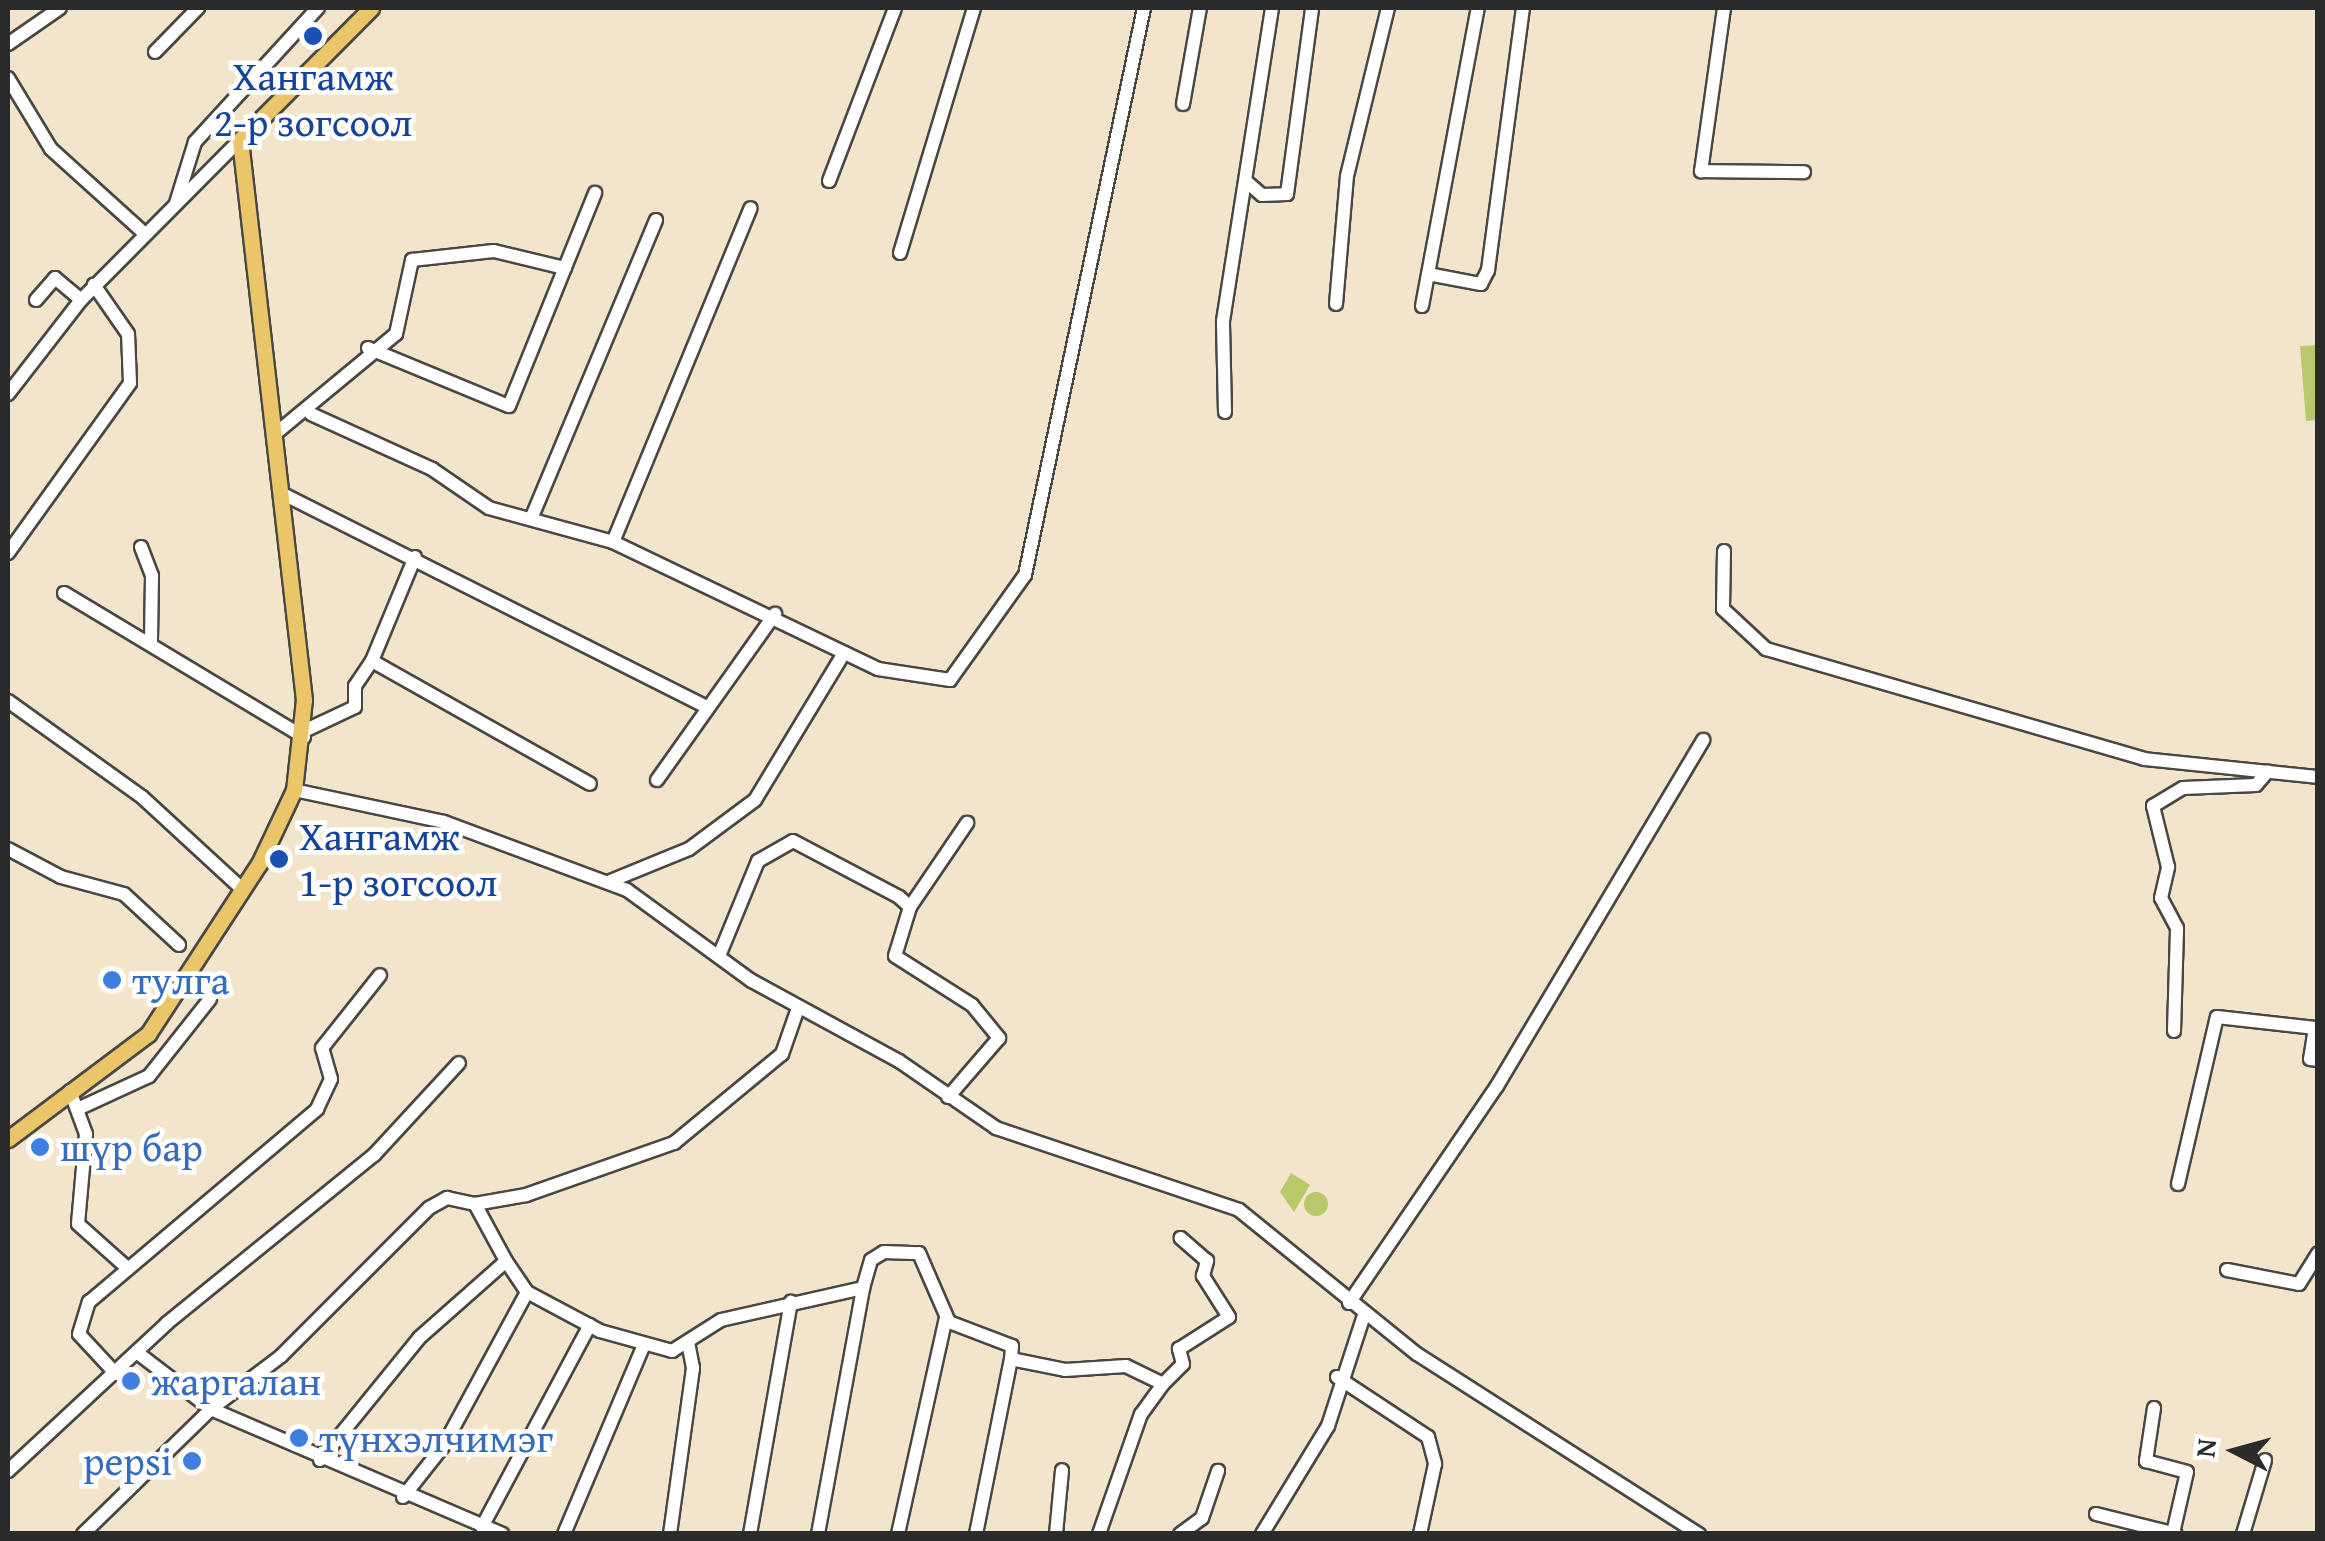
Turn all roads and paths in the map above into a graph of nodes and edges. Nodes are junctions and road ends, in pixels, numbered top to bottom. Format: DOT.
graph roads {
  1 [pos="60,8"];
  2 [pos="198,8"];
  3 [pos="371,8"];
  4 [pos="895,8"];
  5 [pos="974,8"];
  6 [pos="1144,8"];
  7 [pos="1200,8"];
  8 [pos="1272,8"];
  9 [pos="1312,8"];
  10 [pos="1388,8"];
  11 [pos="1478,8"];
  12 [pos="1523,8"];
  13 [pos="1724,8"];
  14 [pos="312,10"];
  15 [pos="8,44"];
  16 [pos="154,52"];
  17 [pos="8,78"];
  18 [pos="1183,104"];
  19 [pos="240,140"];
  20 [pos="1804,172"];
  21 [pos="829,181"];
  22 [pos="1248,183"];
  23 [pos="595,194"];
  24 [pos="176,204"];
  25 [pos="752,208"];
  26 [pos="656,220"];
  27 [pos="145,234"];
  28 [pos="900,253"];
  29 [pos="564,268"];
  30 [pos="1428,274"];
  31 [pos="94,285"];
  32 [pos="36,300"];
  33 [pos="81,300"];
  34 [pos="1336,304"];
  35 [pos="1422,306"];
  36 [pos="368,348"];
  37 [pos="8,394"];
  38 [pos="1225,412"];
  39 [pos="311,414"];
  40 [pos="275,434"];
  41 [pos="281,493"];
  42 [pos="531,519"];
  43 [pos="614,542"];
  44 [pos="141,547"];
  45 [pos="1724,551"];
  46 [pos="8,553"];
  47 [pos="415,557"];
  48 [pos="64,593"];
  49 [pos="775,614"];
  50 [pos="151,643"];
  51 [pos="844,653"];
  52 [pos="372,661"];
  53 [pos="8,700"];
  54 [pos="705,706"];
  55 [pos="304,734"];
  56 [pos="1704,740"];
  57 [pos="2268,770"];
  58 [pos="2318,777"];
  59 [pos="657,780"];
  60 [pos="590,784"];
  61 [pos="294,790"];
  62 [pos="967,823"];
  63 [pos="8,849"];
  64 [pos="608,882"];
  65 [pos="243,890"];
  66 [pos="910,907"];
  67 [pos="179,945"];
  68 [pos="719,956"];
  69 [pos="380,975"];
  70 [pos="210,999"];
  71 [pos="798,1008"];
  72 [pos="2174,1031"];
  73 [pos="2318,1060"];
  74 [pos="459,1062"];
  75 [pos="70,1091"];
  76 [pos="948,1096"];
  77 [pos="82,1107"];
  78 [pos="8,1139"];
  79 [pos="2178,1184"];
  80 [pos="475,1204"];
  81 [pos="1181,1238"];
  82 [pos="2318,1254"];
  83 [pos="506,1261"];
  84 [pos="124,1265"];
  85 [pos="2228,1270"];
  86 [pos="863,1288"];
  87 [pos="527,1292"];
  88 [pos="791,1302"];
  89 [pos="1350,1303"];
  90 [pos="1364,1315"];
  91 [pos="946,1317"];
  92 [pos="590,1325"];
  93 [pos="688,1342"];
  94 [pos="642,1347"];
  95 [pos="139,1354"];
  96 [pos="1011,1359"];
  97 [pos="116,1374"];
  98 [pos="1337,1377"];
  99 [pos="1163,1384"];
  100 [pos="2154,1408"];
  101 [pos="211,1409"];
  102 [pos="320,1460"];
  103 [pos="2265,1460"];
  104 [pos="8,1470"];
  105 [pos="1062,1470"];
  106 [pos="1218,1471"];
  107 [pos="403,1497"];
  108 [pos="2096,1514"];
  109 [pos="482,1526"];
  110 [pos="2175,1533"];
  111 [pos="83,1534"];
  112 [pos="502,1534"];
  113 [pos="564,1534"];
  114 [pos="670,1534"];
  115 [pos="750,1534"];
  116 [pos="818,1534"];
  117 [pos="898,1534"];
  118 [pos="976,1534"];
  119 [pos="1056,1534"];
  120 [pos="1099,1534"];
  121 [pos="1180,1534"];
  122 [pos="1262,1534"];
  123 [pos="1420,1534"];
  124 [pos="1699,1534"];
  125 [pos="2243,1534"];
  1 -- 15 [label="street"];
  2 -- 16 [label="street"];
  3 -- 19 [label="main road"];
  4 -- 21 [label="street"];
  5 -- 28 [label="street"];
  6 -- 51 [label="street"];
  7 -- 18 [label="street"];
  8 -- 22 [label="street"];
  9 -- 22 [label="street"];
  10 -- 34 [label="street"];
  11 -- 30 [label="street"];
  12 -- 30 [label="street"];
  13 -- 20 [label="street"];
  14 -- 24 [label="street"];
  17 -- 27 [label="street"];
  19 -- 24 [label="street"];
  19 -- 40 [label="main road"];
  22 -- 38 [label="street"];
  23 -- 29 [label="street"];
  24 -- 27 [label="street"];
  25 -- 43 [label="street"];
  26 -- 42 [label="street"];
  27 -- 31 [label="street"];
  29 -- 36 [label="street"];
  29 -- 36 [label="street"];
  30 -- 35 [label="street"];
  31 -- 33 [label="street"];
  31 -- 46 [label="street"];
  32 -- 33 [label="street"];
  33 -- 37 [label="street"];
  36 -- 39 [label="street"];
  39 -- 40 [label="street"];
  39 -- 42 [label="street"];
  40 -- 41 [label="main road"];
  41 -- 47 [label="street"];
  41 -- 55 [label="main road"];
  42 -- 43 [label="street"];
  43 -- 49 [label="street"];
  44 -- 50 [label="street"];
  45 -- 57 [label="street"];
  47 -- 52 [label="street"];
  47 -- 54 [label="street"];
  48 -- 50 [label="street"];
  49 -- 51 [label="street"];
  49 -- 54 [label="street"];
  50 -- 55 [label="street"];
  51 -- 64 [label="street"];
  52 -- 55 [label="street"];
  52 -- 60 [label="street"];
  53 -- 65 [label="street"];
  54 -- 59 [label="street"];
  55 -- 61 [label="main road"];
  56 -- 89 [label="street"];
  57 -- 58 [label="street"];
  57 -- 72 [label="street"];
  61 -- 64 [label="street"];
  61 -- 65 [label="main road"];
  62 -- 66 [label="street"];
  63 -- 67 [label="street"];
  64 -- 68 [label="street"];
  65 -- 75 [label="main road"];
  66 -- 68 [label="street"];
  66 -- 76 [label="street"];
  68 -- 71 [label="street"];
  69 -- 84 [label="street"];
  70 -- 77 [label="street"];
  71 -- 76 [label="street"];
  71 -- 80 [label="street"];
  73 -- 79 [label="street"];
  74 -- 95 [label="street"];
  75 -- 77 [label="street"];
  75 -- 78 [label="main road"];
  76 -- 89 [label="street"];
  77 -- 84 [label="street"];
  80 -- 83 [label="street"];
  80 -- 101 [label="street"];
  81 -- 99 [label="street"];
  82 -- 85 [label="street"];
  83 -- 87 [label="street"];
  83 -- 102 [label="street"];
  84 -- 97 [label="street"];
  86 -- 88 [label="street"];
  86 -- 91 [label="street"];
  86 -- 116 [label="street"];
  87 -- 92 [label="street"];
  87 -- 107 [label="street"];
  88 -- 93 [label="street"];
  88 -- 115 [label="street"];
  89 -- 90 [label="street"];
  90 -- 98 [label="street"];
  90 -- 124 [label="street"];
  91 -- 96 [label="street"];
  91 -- 117 [label="street"];
  92 -- 94 [label="street"];
  92 -- 109 [label="street"];
  93 -- 94 [label="street"];
  93 -- 114 [label="street"];
  94 -- 113 [label="street"];
  95 -- 97 [label="street"];
  95 -- 101 [label="street"];
  96 -- 99 [label="street"];
  96 -- 118 [label="street"];
  97 -- 104 [label="street"];
  98 -- 122 [label="street"];
  98 -- 123 [label="street"];
  99 -- 120 [label="street"];
  100 -- 110 [label="street"];
  101 -- 102 [label="street"];
  101 -- 111 [label="street"];
  102 -- 107 [label="street"];
  103 -- 125 [label="street"];
  105 -- 119 [label="street"];
  106 -- 121 [label="street"];
  107 -- 109 [label="street"];
  108 -- 110 [label="street"];
  109 -- 112 [label="street"];
}
